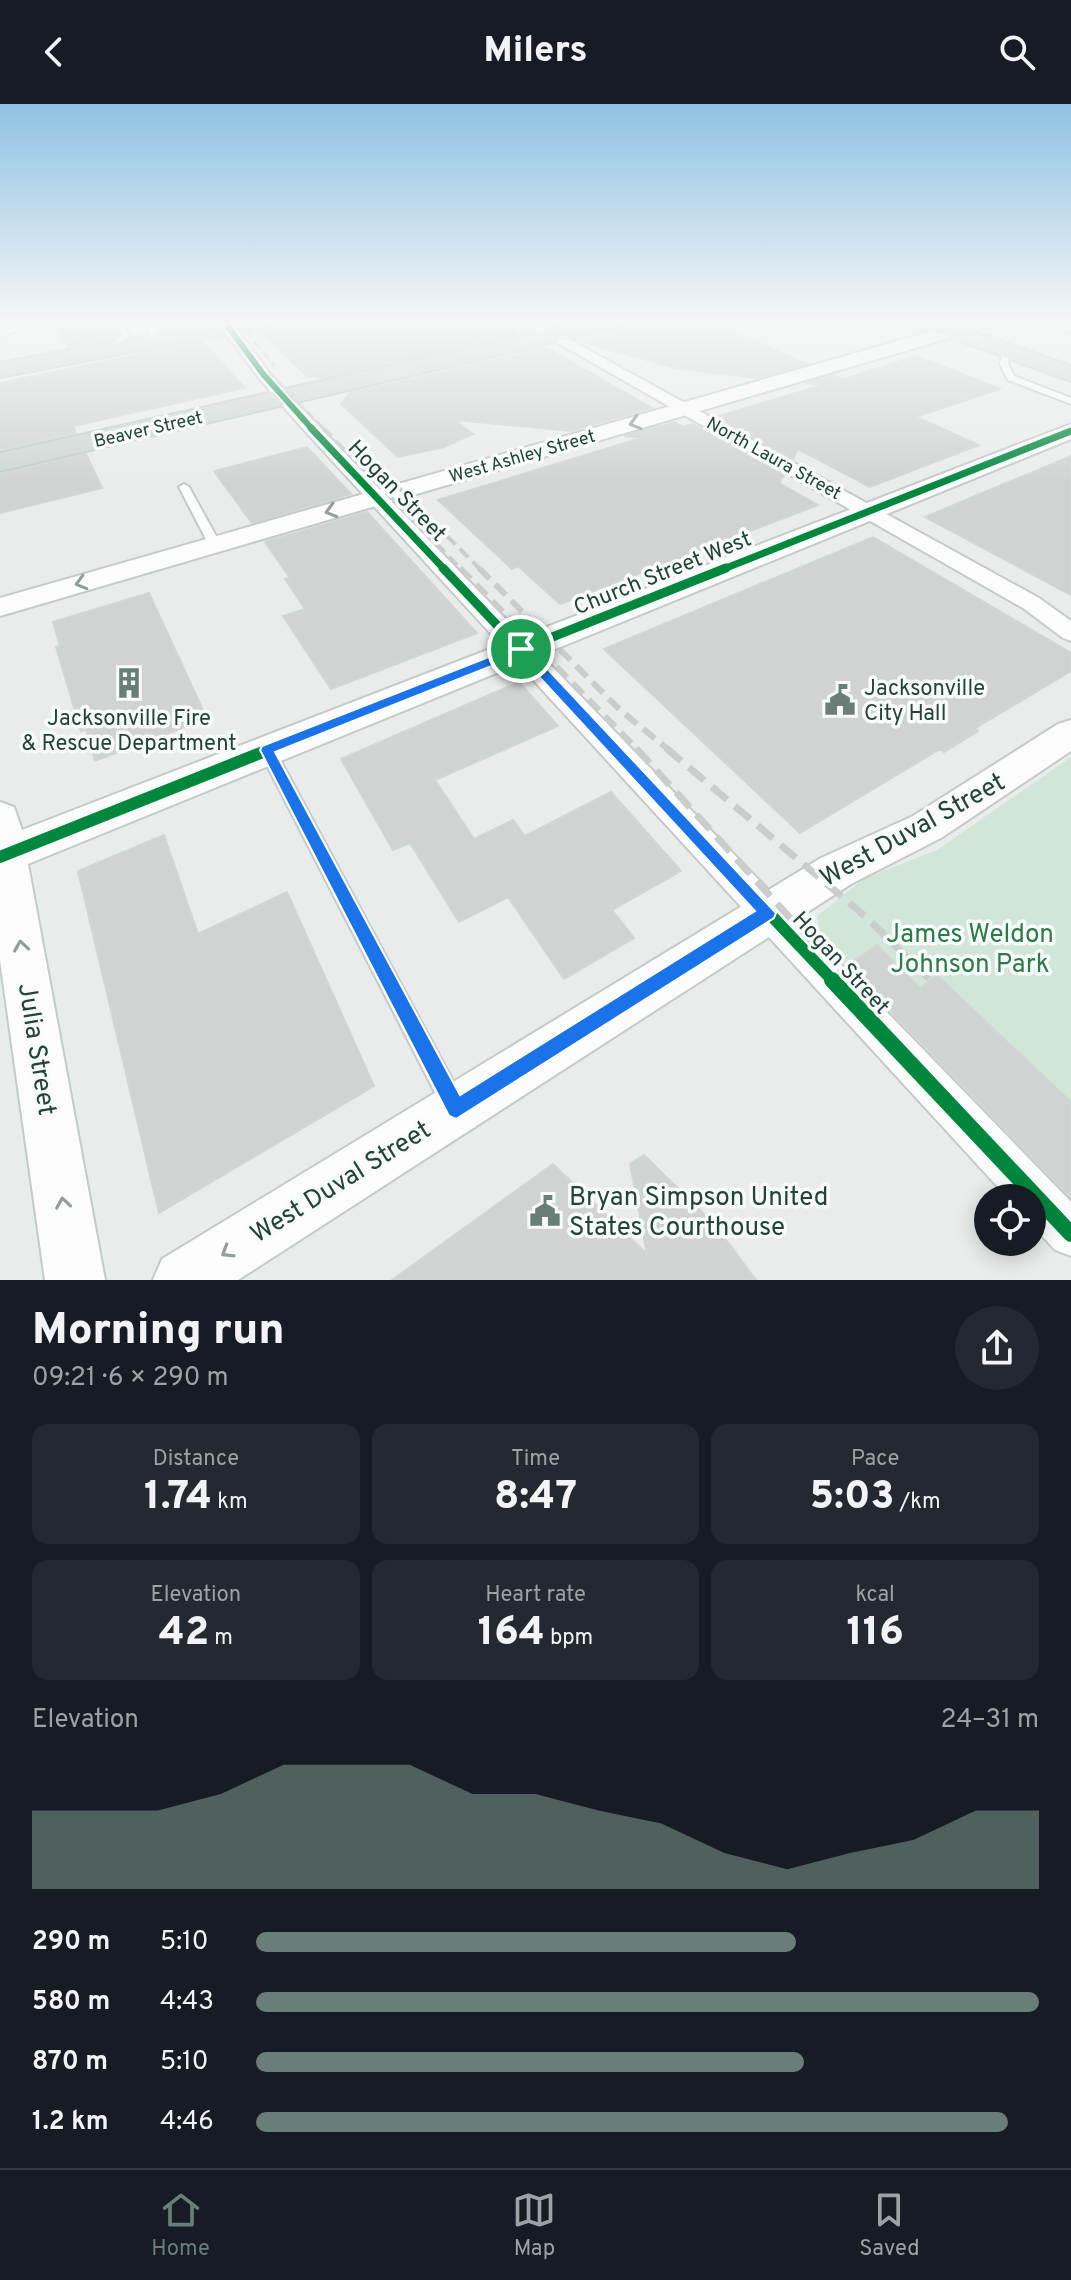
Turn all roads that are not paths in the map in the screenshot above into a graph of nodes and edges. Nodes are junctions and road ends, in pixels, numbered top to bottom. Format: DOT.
graph roads {
  1 [pos="266,375"];
  2 [pos="385,375"];
  3 [pos="625,375"];
  4 [pos="803,375"];
  5 [pos="1009,375"];
  6 [pos="284,398"];
  7 [pos="1071,401"];
  8 [pos="685,409"];
  9 [pos="1071,431"];
  10 [pos="0,462"];
  11 [pos="184,487"];
  12 [pos="378,498"];
  13 [pos="869,511"];
  14 [pos="215,545"];
  15 [pos="0,607"];
  16 [pos="1071,633"];
  17 [pos="521,649"];
  18 [pos="1071,733"];
  19 [pos="267,750"];
  20 [pos="2,843"];
  21 [pos="768,913"];
  22 [pos="456,1108"];
  23 [pos="1071,1234"];
  24 [pos="75,1280"];
  25 [pos="183,1280"];
  1 -- 6 [label="street, Hogan Street"];
  2 -- 6 [label="main road, Beaver Street"];
  3 -- 8 [label="street, North Laura Street"];
  4 -- 8 [label="street, West Ashley Street"];
  5 -- 7 [label="lane"];
  6 -- 10 [label="main road, Beaver Street"];
  6 -- 12 [label="street, Hogan Street"];
  8 -- 12 [label="street, West Ashley Street, one-way"];
  8 -- 13 [label="street, North Laura Street"];
  9 -- 13 [label="street, Church Street West"];
  11 -- 14 [label="lane"];
  12 -- 14 [label="street, West Ashley Street, one-way"];
  12 -- 17 [label="street, Hogan Street"];
  13 -- 16 [label="street, North Laura Street"];
  13 -- 17 [label="street, Church Street West"];
  14 -- 15 [label="street, West Ashley Street, one-way"];
  17 -- 19 [label="street, Church Street West"];
  17 -- 21 [label="street, Hogan Street"];
  18 -- 21 [label="street, West Duval Street"];
  19 -- 20 [label="street, Church Street West"];
  19 -- 22 [label="lane"];
  24 -- 20 [label="street, Julia Street, one-way"];
  21 -- 22 [label="street, West Duval Street"];
  21 -- 23 [label="street, Hogan Street"];
  22 -- 25 [label="street, West Duval Street, one-way"];
}
